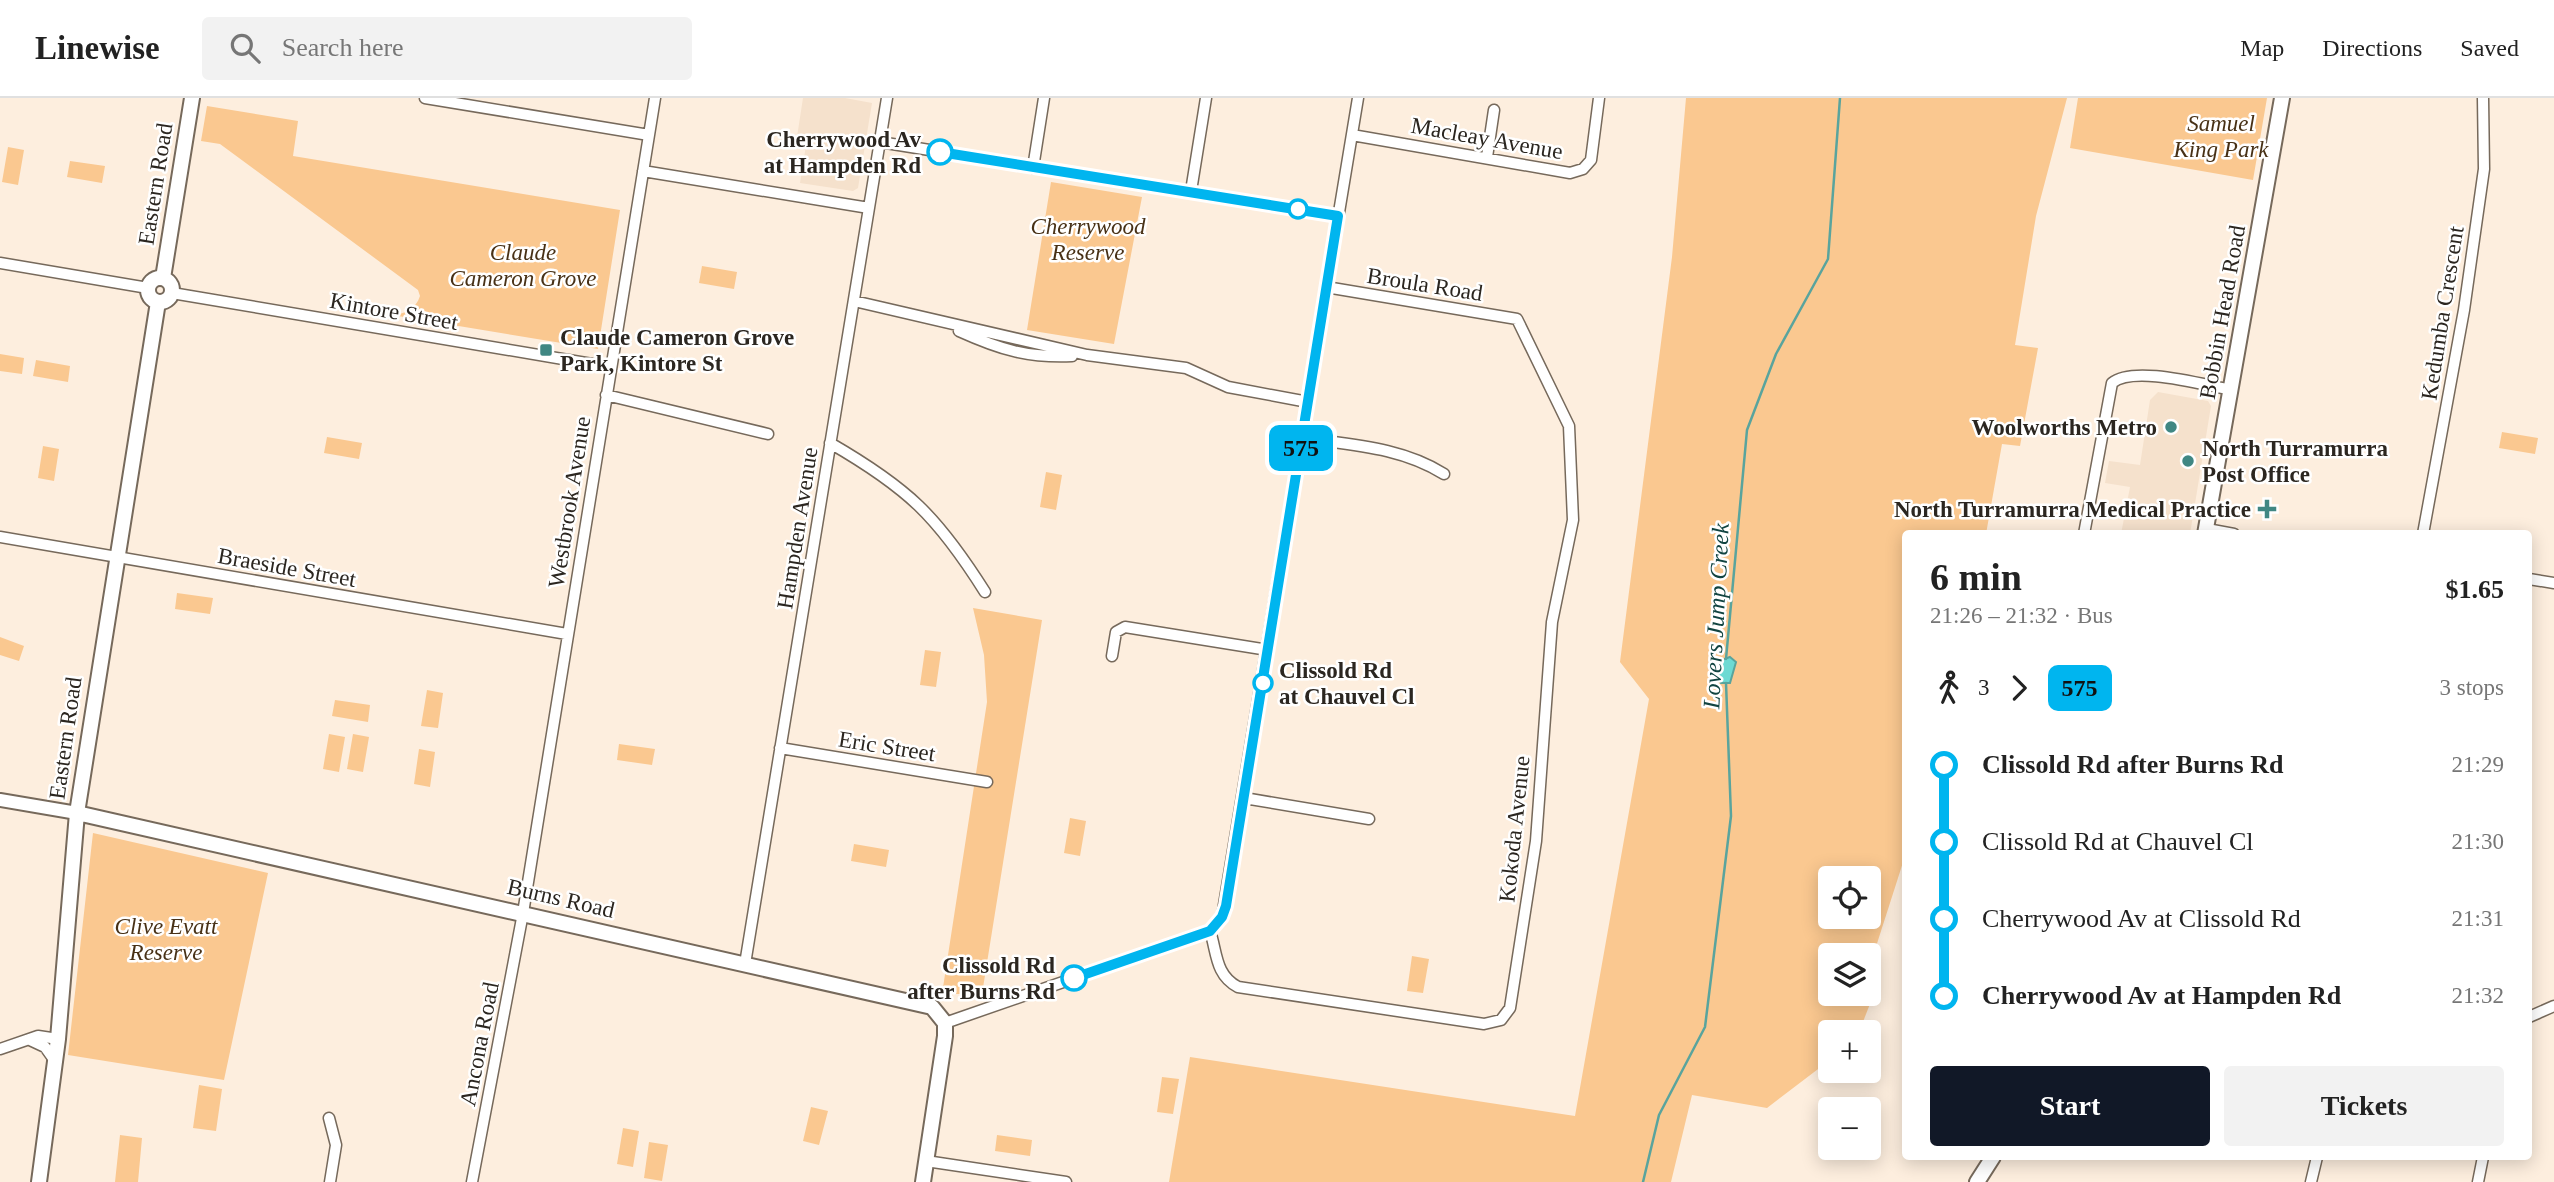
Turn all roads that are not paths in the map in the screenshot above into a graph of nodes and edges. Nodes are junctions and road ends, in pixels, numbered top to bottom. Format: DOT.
graph roads {
  1 [pos="192,98"];
  2 [pos="425,98"];
  3 [pos="655,98"];
  4 [pos="887,98"];
  5 [pos="1044,98"];
  6 [pos="1206,98"];
  7 [pos="1358,98"];
  8 [pos="1599,98"];
  9 [pos="2282,98"];
  10 [pos="2483,98"];
  11 [pos="1494,110"];
  12 [pos="649,135"];
  13 [pos="1352,135"];
  14 [pos="880,142"];
  15 [pos="1488,157"];
  16 [pos="1033,168"];
  17 [pos="643,171"];
  18 [pos="1191,191"];
  19 [pos="869,208"];
  20 [pos="1338,216"];
  21 [pos="0,262"];
  22 [pos="163,278"];
  23 [pos="148,288"];
  24 [pos="1326,288"];
  25 [pos="172,293"];
  26 [pos="854,301"];
  27 [pos="158,302"];
  28 [pos="1517,319"];
  29 [pos="610,367"];
  30 [pos="2232,390"];
  31 [pos="606,395"];
  32 [pos="1308,402"];
  33 [pos="768,434"];
  34 [pos="1303,438"];
  35 [pos="830,443"];
  36 [pos="1444,474"];
  37 [pos="2085,530"];
  38 [pos="2206,530"];
  39 [pos="2424,530"];
  40 [pos="0,537"];
  41 [pos="117,557"];
  42 [pos="2532,579"];
  43 [pos="2554,583"];
  44 [pos="985,592"];
  45 [pos="567,634"];
  46 [pos="1268,650"];
  47 [pos="1112,656"];
  48 [pos="780,748"];
  49 [pos="987,782"];
  50 [pos="1244,798"];
  51 [pos="0,800"];
  52 [pos="77,813"];
  53 [pos="1368,818"];
  54 [pos="523,913"];
  55 [pos="1210,931"];
  56 [pos="745,964"];
  57 [pos="2554,1006"];
  58 [pos="2532,1016"];
  59 [pos="945,1023"];
  60 [pos="58,1039"];
  61 [pos="30,1040"];
  62 [pos="0,1049"];
  63 [pos="55,1062"];
  64 [pos="329,1118"];
  65 [pos="1991,1160"];
  66 [pos="2316,1160"];
  67 [pos="2482,1160"];
  68 [pos="926,1161"];
  69 [pos="39,1182"];
  70 [pos="330,1182"];
  71 [pos="472,1182"];
  72 [pos="923,1182"];
  73 [pos="1066,1182"];
  74 [pos="1977,1182"];
  75 [pos="2311,1182"];
  76 [pos="2478,1182"];
  1 -- 22 [label="main road, Eastern Road"];
  2 -- 12 [label="street"];
  3 -- 12 [label="street, Westbrook Avenue"];
  4 -- 14 [label="street, Hampden Avenue"];
  5 -- 16 [label="street"];
  6 -- 18 [label="street"];
  7 -- 13 [label="street"];
  8 -- 15 [label="street, Macleay Avenue"];
  9 -- 30 [label="main road, Bobbin Head Road"];
  10 -- 39 [label="street, Kedumba Crescent"];
  11 -- 15 [label="street"];
  12 -- 17 [label="street, Westbrook Avenue"];
  13 -- 15 [label="street, Macleay Avenue"];
  13 -- 20 [label="street"];
  14 -- 16 [label="street"];
  14 -- 19 [label="street, Hampden Avenue"];
  16 -- 18 [label="street"];
  17 -- 19 [label="street"];
  17 -- 29 [label="street, Westbrook Avenue"];
  18 -- 20 [label="street"];
  19 -- 26 [label="street, Hampden Avenue"];
  20 -- 24 [label="street"];
  21 -- 23 [label="street"];
  22 -- 23 [label="main road"];
  22 -- 25 [label="main road"];
  23 -- 27 [label="main road"];
  24 -- 28 [label="street, Broula Road"];
  24 -- 32 [label="street"];
  25 -- 27 [label="main road"];
  25 -- 29 [label="street, Kintore Street"];
  26 -- 32 [label="street"];
  26 -- 35 [label="street, Hampden Avenue"];
  27 -- 41 [label="main road, Eastern Road"];
  28 -- 55 [label="street, Kokoda Avenue"];
  29 -- 31 [label="street, Westbrook Avenue"];
  30 -- 37 [label="street"];
  30 -- 38 [label="main road, Bobbin Head Road"];
  31 -- 33 [label="street"];
  31 -- 45 [label="street, Westbrook Avenue"];
  32 -- 34 [label="street"];
  34 -- 36 [label="street"];
  34 -- 46 [label="street"];
  35 -- 44 [label="street"];
  35 -- 48 [label="street, Hampden Avenue"];
  40 -- 41 [label="street, Braeside Street"];
  41 -- 45 [label="street, Braeside Street"];
  41 -- 52 [label="main road, Eastern Road"];
  42 -- 43 [label="street"];
  45 -- 54 [label="street, Westbrook Avenue"];
  46 -- 47 [label="street"];
  46 -- 50 [label="street"];
  48 -- 49 [label="street, Eric Street"];
  48 -- 56 [label="street, Hampden Avenue"];
  50 -- 53 [label="street"];
  50 -- 55 [label="street"];
  51 -- 52 [label="street, Burns Road"];
  52 -- 54 [label="main road, Burns Road"];
  52 -- 60 [label="main road, Eastern Road"];
  54 -- 56 [label="main road, Burns Road"];
  54 -- 71 [label="street, Ancona Road"];
  55 -- 59 [label="street"];
  56 -- 59 [label="main road, Burns Road"];
  57 -- 58 [label="street"];
  59 -- 68 [label="main road"];
  60 -- 61 [label="street"];
  60 -- 63 [label="main road, Eastern Road"];
  61 -- 62 [label="street"];
  61 -- 63 [label="street"];
  63 -- 69 [label="main road, Eastern Road"];
  64 -- 70 [label="street"];
  65 -- 74 [label="main road"];
  66 -- 75 [label="street"];
  67 -- 76 [label="street"];
  68 -- 72 [label="main road"];
  68 -- 73 [label="street"];
}
